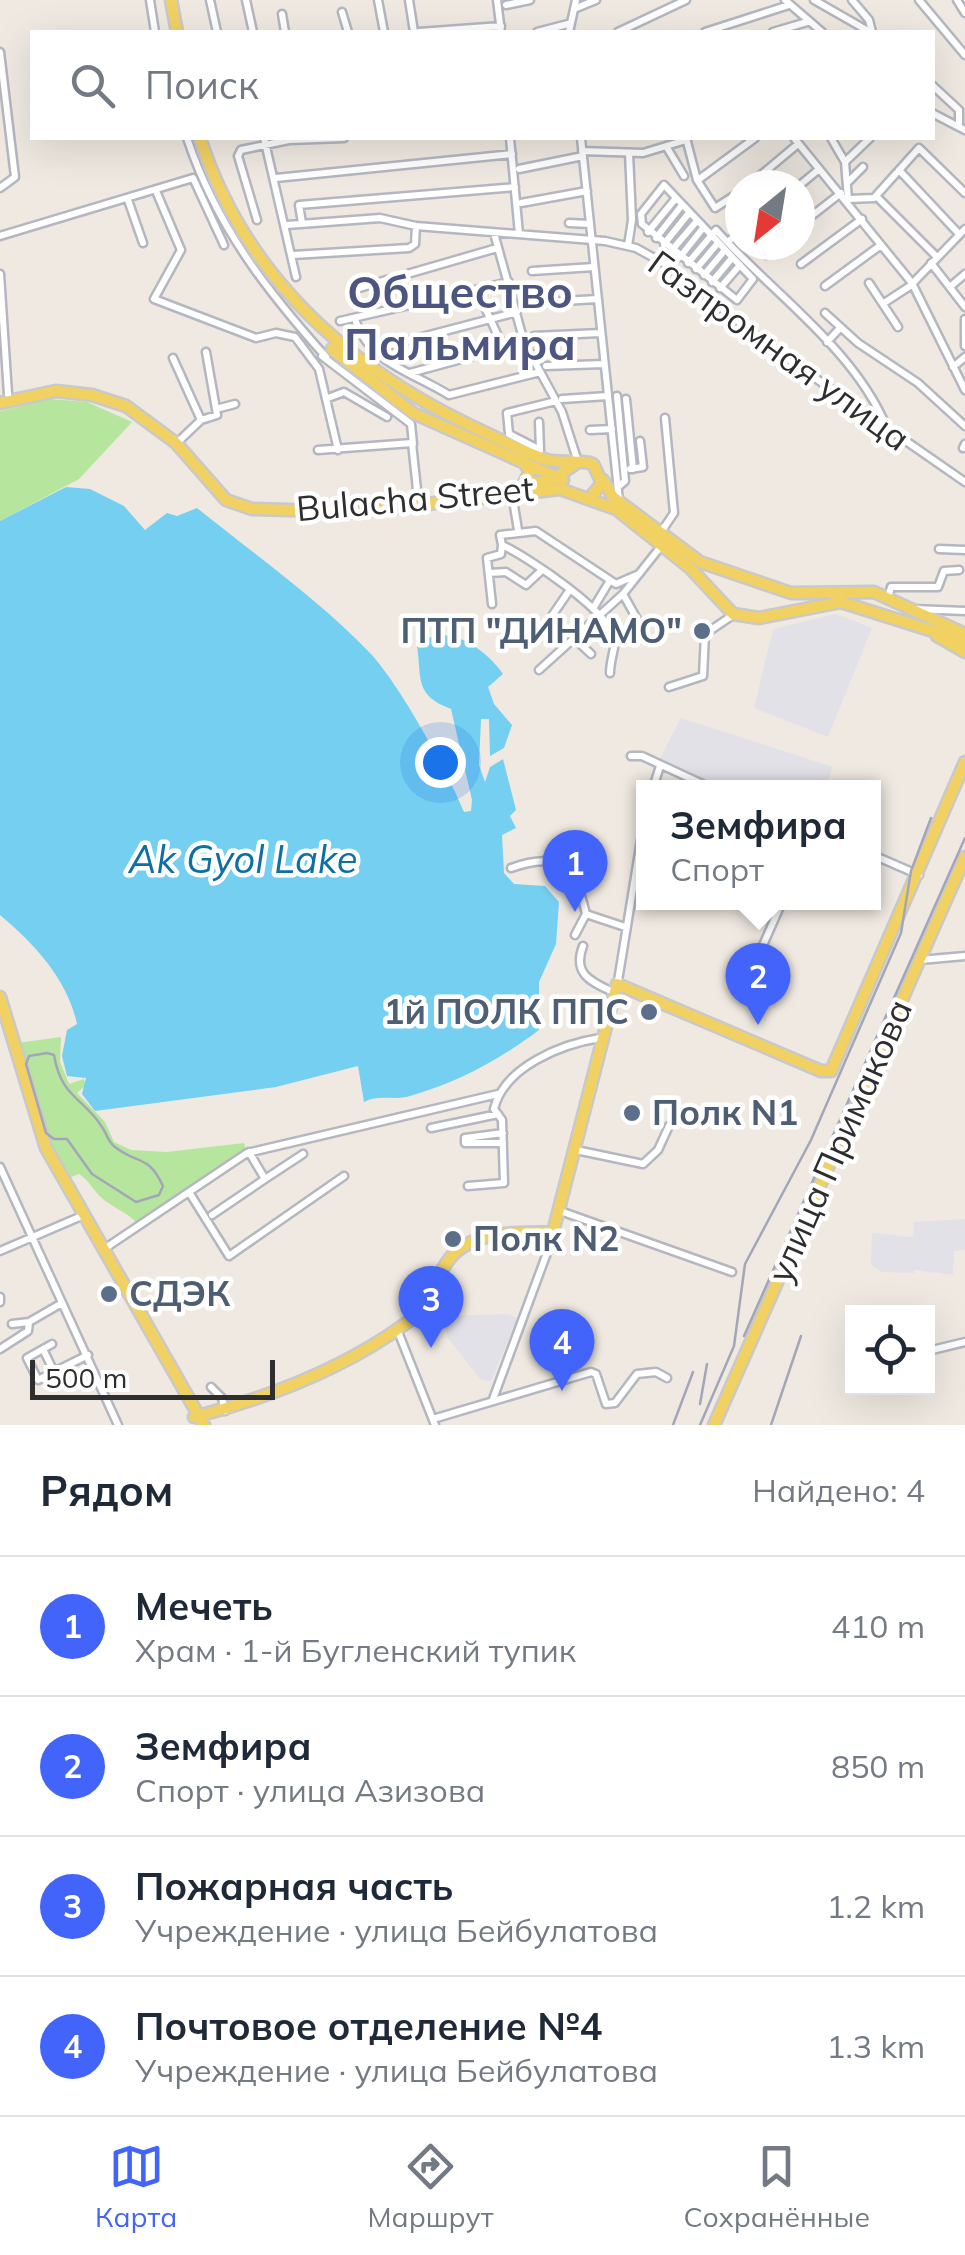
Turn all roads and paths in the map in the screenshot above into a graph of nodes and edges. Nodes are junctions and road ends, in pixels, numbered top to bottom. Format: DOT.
graph roads {
  1 [pos="150,0"];
  2 [pos="168,0"];
  3 [pos="210,0"];
  4 [pos="246,0"];
  5 [pos="378,0"];
  6 [pos="410,0"];
  7 [pos="420,0"];
  8 [pos="497,0"];
  9 [pos="530,0"];
  10 [pos="576,0"];
  11 [pos="596,0"];
  12 [pos="686,0"];
  13 [pos="814,0"];
  14 [pos="852,0"];
  15 [pos="918,0"];
  16 [pos="957,0"];
  17 [pos="787,3"];
  18 [pos="506,6"];
  19 [pos="573,9"];
  20 [pos="342,12"];
  21 [pos="965,13"];
  22 [pos="282,14"];
  23 [pos="808,22"];
  24 [pos="568,28"];
  25 [pos="501,29"];
  26 [pos="155,30"];
  27 [pos="173,30"];
  28 [pos="217,30"];
  29 [pos="253,30"];
  30 [pos="285,30"];
  31 [pos="347,30"];
  32 [pos="384,30"];
  33 [pos="417,30"];
  34 [pos="473,30"];
  35 [pos="622,30"];
  36 [pos="711,30"];
  37 [pos="780,30"];
  38 [pos="819,30"];
  39 [pos="867,30"];
  40 [pos="871,30"];
  41 [pos="0,52"];
  42 [pos="965,55"];
  43 [pos="935,87"];
  44 [pos="2,91"];
  45 [pos="935,114"];
  46 [pos="4,121"];
  47 [pos="962,127"];
  48 [pos="193,140"];
  49 [pos="194,140"];
  50 [pos="194,140"];
  51 [pos="266,140"];
  52 [pos="510,140"];
  53 [pos="581,140"];
  54 [pos="683,140"];
  55 [pos="686,140"];
  56 [pos="752,140"];
  57 [pos="832,140"];
  58 [pos="868,140"];
  59 [pos="796,141"];
  60 [pos="666,146"];
  61 [pos="12,149"];
  62 [pos="0,152"];
  63 [pos="582,153"];
  64 [pos="628,153"];
  65 [pos="512,154"];
  66 [pos="845,162"];
  67 [pos="862,167"];
  68 [pos="519,169"];
  69 [pos="765,170"];
  70 [pos="818,170"];
  71 [pos="899,170"];
  72 [pos="815,173"];
  73 [pos="684,176"];
  74 [pos="276,178"];
  75 [pos="697,180"];
  76 [pos="848,182"];
  77 [pos="1,186"];
  78 [pos="515,187"];
  79 [pos="156,191"];
  80 [pos="586,192"];
  81 [pos="965,193"];
  82 [pos="844,196"];
  83 [pos="876,196"];
  84 [pos="676,198"];
  85 [pos="128,200"];
  86 [pos="521,203"];
  87 [pos="725,204"];
  88 [pos="682,206"];
  89 [pos="689,213"];
  90 [pos="815,214"];
  91 [pos="862,219"];
  92 [pos="257,220"];
  93 [pos="696,222"];
  94 [pos="569,223"];
  95 [pos="302,224"];
  96 [pos="590,224"];
  97 [pos="288,225"];
  98 [pos="416,226"];
  99 [pos="703,228"];
  100 [pos="648,232"];
  101 [pos="962,232"];
  102 [pos="494,233"];
  103 [pos="519,234"];
  104 [pos="711,235"];
  105 [pos="0,236"];
  106 [pos="656,238"];
  107 [pos="592,239"];
  108 [pos="143,243"];
  109 [pos="718,243"];
  110 [pos="664,244"];
  111 [pos="725,244"];
  112 [pos="881,244"];
  113 [pos="224,245"];
  114 [pos="628,246"];
  115 [pos="725,246"];
  116 [pos="725,247"];
  117 [pos="498,248"];
  118 [pos="672,250"];
  119 [pos="293,255"];
  120 [pos="680,256"];
  121 [pos="730,260"];
  122 [pos="734,260"];
  123 [pos="741,260"];
  124 [pos="934,260"];
  125 [pos="801,264"];
  126 [pos="691,265"];
  127 [pos="740,265"];
  128 [pos="594,267"];
  129 [pos="532,271"];
  130 [pos="0,274"];
  131 [pos="965,274"];
  132 [pos="680,276"];
  133 [pos="704,276"];
  134 [pos="296,277"];
  135 [pos="509,282"];
  136 [pos="712,282"];
  137 [pos="869,283"];
  138 [pos="912,283"];
  139 [pos="824,286"];
  140 [pos="951,286"];
  141 [pos="360,288"];
  142 [pos="720,288"];
  143 [pos="477,290"];
  144 [pos="597,299"];
  145 [pos="529,302"];
  146 [pos="884,303"];
  147 [pos="965,307"];
  148 [pos="517,312"];
  149 [pos="825,313"];
  150 [pos="490,318"];
  151 [pos="965,319"];
  152 [pos="340,321"];
  153 [pos="356,322"];
  154 [pos="898,326"];
  155 [pos="840,328"];
  156 [pos="600,333"];
  157 [pos="534,336"];
  158 [pos="524,342"];
  159 [pos="826,342"];
  160 [pos="965,346"];
  161 [pos="503,347"];
  162 [pos="372,350"];
  163 [pos="206,352"];
  164 [pos="311,353"];
  165 [pos="326,356"];
  166 [pos="173,358"];
  167 [pos="965,358"];
  168 [pos="604,364"];
  169 [pos="954,367"];
  170 [pos="543,369"];
  171 [pos="410,374"];
  172 [pos="46,388"];
  173 [pos="965,390"];
  174 [pos="612,396"];
  175 [pos="2,398"];
  176 [pos="328,398"];
  177 [pos="559,400"];
  178 [pos="626,400"];
  179 [pos="235,404"];
  180 [pos="216,409"];
  181 [pos="387,417"];
  182 [pos="665,418"];
  183 [pos="200,420"];
  184 [pos="538,422"];
  185 [pos="965,426"];
  186 [pos="614,428"];
  187 [pos="590,430"];
  188 [pos="887,430"];
  189 [pos="182,439"];
  190 [pos="412,443"];
  191 [pos="655,446"];
  192 [pos="318,450"];
  193 [pos="338,450"];
  194 [pos="522,459"];
  195 [pos="574,464"];
  196 [pos="628,469"];
  197 [pos="602,477"];
  198 [pos="213,481"];
  199 [pos="965,482"];
  200 [pos="564,483"];
  201 [pos="515,488"];
  202 [pos="618,488"];
  203 [pos="589,498"];
  204 [pos="419,502"];
  205 [pos="619,502"];
  206 [pos="518,530"];
  207 [pos="662,538"];
  208 [pos="502,545"];
  209 [pos="939,549"];
  210 [pos="965,550"];
  211 [pos="542,570"];
  212 [pos="959,570"];
  213 [pos="724,572"];
  214 [pos="489,573"];
  215 [pos="639,574"];
  216 [pos="609,582"];
  217 [pos="768,587"];
  218 [pos="569,591"];
  219 [pos="874,592"];
  220 [pos="623,594"];
  221 [pos="713,594"];
  222 [pos="888,599"];
  223 [pos="492,604"];
  224 [pos="866,608"];
  225 [pos="907,609"];
  226 [pos="596,610"];
  227 [pos="963,611"];
  228 [pos="733,614"];
  229 [pos="768,617"];
  230 [pos="638,622"];
  231 [pos="547,623"];
  232 [pos="947,635"];
  233 [pos="573,637"];
  234 [pos="965,637"];
  235 [pos="965,652"];
  236 [pos="591,654"];
  237 [pos="539,670"];
  238 [pos="610,673"];
  239 [pos="669,687"];
  240 [pos="631,756"];
  241 [pos="965,764"];
  242 [pos="660,766"];
  243 [pos="656,780"];
  244 [pos="692,780"];
  245 [pos="965,857"];
  246 [pos="881,858"];
  247 [pos="636,866"];
  248 [pos="965,867"];
  249 [pos="510,868"];
  250 [pos="919,875"];
  251 [pos="778,910"];
  252 [pos="586,914"];
  253 [pos="625,927"];
  254 [pos="575,935"];
  255 [pos="583,946"];
  256 [pos="965,956"];
  257 [pos="922,960"];
  258 [pos="756,961"];
  259 [pos="615,989"];
  260 [pos="0,997"];
  261 [pos="0,1010"];
  262 [pos="600,1038"];
  263 [pos="498,1094"];
  264 [pos="498,1114"];
  265 [pos="669,1126"];
  266 [pos="431,1128"];
  267 [pos="502,1133"];
  268 [pos="503,1143"];
  269 [pos="576,1150"];
  270 [pos="250,1152"];
  271 [pos="304,1154"];
  272 [pos="0,1167"];
  273 [pos="344,1176"];
  274 [pos="265,1178"];
  275 [pos="468,1186"];
  276 [pos="190,1192"];
  277 [pos="562,1212"];
  278 [pos="212,1215"];
  279 [pos="82,1216"];
  280 [pos="554,1234"];
  281 [pos="32,1238"];
  282 [pos="103,1250"];
  283 [pos="0,1251"];
  284 [pos="732,1272"];
  285 [pos="62,1303"];
  286 [pos="29,1322"];
  287 [pos="12,1324"];
  288 [pos="398,1331"];
  289 [pos="965,1342"];
  290 [pos="52,1344"];
  291 [pos="0,1348"];
  292 [pos="42,1349"];
  293 [pos="935,1349"];
  294 [pos="88,1355"];
  295 [pos="54,1372"];
  296 [pos="667,1378"];
  297 [pos="211,1387"];
  298 [pos="492,1400"];
  299 [pos="224,1409"];
  300 [pos="198,1420"];
  301 [pos="434,1422"];
  302 [pos="118,1425"];
  303 [pos="716,1425"];
  1 -- 26 [label="street"];
  2 -- 27 [label="main road"];
  3 -- 28 [label="street"];
  4 -- 29 [label="street"];
  5 -- 32 [label="street"];
  6 -- 7 [label="street"];
  6 -- 33 [label="street"];
  8 -- 25 [label="street"];
  9 -- 18 [label="street"];
  10 -- 19 [label="street"];
  11 -- 19 [label="street"];
  12 -- 35 [label="street"];
  13 -- 39 [label="street"];
  14 -- 40 [label="street"];
  15 -- 42 [label="street"];
  16 -- 21 [label="street"];
  17 -- 23 [label="street"];
  17 -- 36 [label="street"];
  19 -- 24 [label="street"];
  20 -- 31 [label="street"];
  22 -- 30 [label="street"];
  23 -- 37 [label="street"];
  23 -- 38 [label="street"];
  25 -- 34 [label="street"];
  41 -- 44 [label="street"];
  43 -- 47 [label="street"];
  44 -- 46 [label="street"];
  45 -- 47 [label="street"];
  46 -- 61 [label="street"];
  48 -- 165 [label="street"];
  49 -- 194 [label="main road"];
  50 -- 195 [label="main road"];
  51 -- 74 [label="street"];
  51 -- 92 [label="street"];
  52 -- 65 [label="street"];
  53 -- 63 [label="street"];
  54 -- 60 [label="street"];
  55 -- 75 [label="street"];
  56 -- 75 [label="street"];
  57 -- 66 [label="street"];
  58 -- 66 [label="street"];
  59 -- 69 [label="street"];
  59 -- 70 [label="street"];
  60 -- 64 [label="street"];
  60 -- 73 [label="street"];
  61 -- 62 [label="street"];
  61 -- 77 [label="street"];
  63 -- 64 [label="street"];
  63 -- 68 [label="street"];
  63 -- 80 [label="street"];
  64 -- 114 [label="street"];
  65 -- 74 [label="street"];
  65 -- 78 [label="street"];
  66 -- 76 [label="street"];
  67 -- 76 [label="street"];
  70 -- 72 [label="street"];
  70 -- 82 [label="street"];
  71 -- 81 [label="street"];
  71 -- 83 [label="street"];
  71 -- 101 [label="street"];
  74 -- 97 [label="street"];
  75 -- 87 [label="street"];
  76 -- 82 [label="street"];
  78 -- 95 [label="street"];
  78 -- 103 [label="street"];
  79 -- 85 [label="street"];
  79 -- 113 [label="street"];
  79 -- 164 [label="street"];
  80 -- 86 [label="street"];
  80 -- 96 [label="street"];
  82 -- 83 [label="street"];
  82 -- 90 [label="street"];
  82 -- 91 [label="street"];
  83 -- 124 [label="street"];
  84 -- 88 [label="street"];
  84 -- 100 [label="street"];
  84 -- 100 [label="street"];
  85 -- 105 [label="street"];
  85 -- 108 [label="street"];
  88 -- 89 [label="street"];
  88 -- 106 [label="street"];
  89 -- 93 [label="street"];
  89 -- 110 [label="street"];
  91 -- 112 [label="street"];
  91 -- 125 [label="street"];
  93 -- 99 [label="street"];
  93 -- 118 [label="street"];
  94 -- 96 [label="street"];
  95 -- 97 [label="street, Газпромная улица"];
  95 -- 98 [label="street, Газпромная улица"];
  96 -- 107 [label="street"];
  97 -- 119 [label="street"];
  98 -- 102 [label="street, Газпромная улица"];
  98 -- 119 [label="street"];
  99 -- 104 [label="street"];
  99 -- 120 [label="street"];
  100 -- 106 [label="street"];
  101 -- 124 [label="street"];
  102 -- 103 [label="street, Газпромная улица"];
  102 -- 117 [label="street"];
  103 -- 107 [label="street, Газпромная улица"];
  104 -- 109 [label="street"];
  104 -- 111 [label="street"];
  104 -- 126 [label="street"];
  106 -- 110 [label="street"];
  107 -- 114 [label="street, Газпромная улица"];
  107 -- 128 [label="street"];
  109 -- 115 [label="street"];
  109 -- 126 [label="street"];
  110 -- 118 [label="street"];
  112 -- 138 [label="street"];
  112 -- 139 [label="street"];
  114 -- 132 [label="street, Газпромная улица"];
  116 -- 133 [label="street"];
  117 -- 135 [label="street"];
  117 -- 141 [label="street"];
  118 -- 120 [label="street"];
  119 -- 134 [label="street"];
  120 -- 126 [label="street"];
  121 -- 136 [label="street"];
  122 -- 127 [label="street"];
  123 -- 159 [label="street"];
  124 -- 138 [label="street"];
  124 -- 140 [label="street"];
  126 -- 132 [label="street"];
  126 -- 133 [label="street"];
  127 -- 142 [label="street"];
  127 -- 142 [label="street"];
  128 -- 129 [label="street"];
  128 -- 144 [label="street"];
  130 -- 175 [label="street"];
  131 -- 140 [label="street"];
  132 -- 188 [label="street, Газпромная улица"];
  133 -- 136 [label="street"];
  135 -- 143 [label="street"];
  135 -- 148 [label="street"];
  136 -- 142 [label="street"];
  137 -- 146 [label="street"];
  138 -- 146 [label="street"];
  138 -- 169 [label="street"];
  140 -- 147 [label="street"];
  143 -- 150 [label="street"];
  143 -- 152 [label="street"];
  144 -- 145 [label="street"];
  144 -- 156 [label="street"];
  146 -- 154 [label="street"];
  148 -- 150 [label="street"];
  148 -- 158 [label="street"];
  149 -- 155 [label="street"];
  150 -- 161 [label="street"];
  150 -- 162 [label="street"];
  151 -- 160 [label="street"];
  153 -- 162 [label="street"];
  155 -- 159 [label="street"];
  155 -- 185 [label="street"];
  156 -- 157 [label="street"];
  156 -- 168 [label="street"];
  158 -- 161 [label="street"];
  158 -- 170 [label="street"];
  159 -- 188 [label="street"];
  161 -- 171 [label="street"];
  162 -- 171 [label="street"];
  163 -- 180 [label="street"];
  164 -- 165 [label="street"];
  164 -- 176 [label="street"];
  165 -- 190 [label="street"];
  166 -- 183 [label="street"];
  167 -- 169 [label="street"];
  168 -- 170 [label="street"];
  168 -- 174 [label="street"];
  169 -- 173 [label="street"];
  170 -- 171 [label="street"];
  170 -- 177 [label="street"];
  172 -- 175 [label="main road"];
  172 -- 189 [label="main road, Bulacha Street"];
  172 -- 198 [label="main road"];
  174 -- 177 [label="street"];
  174 -- 186 [label="street"];
  176 -- 181 [label="street"];
  176 -- 193 [label="street"];
  177 -- 184 [label="street"];
  177 -- 195 [label="street"];
  178 -- 196 [label="street"];
  179 -- 180 [label="street"];
  180 -- 183 [label="street"];
  182 -- 207 [label="street"];
  183 -- 189 [label="street"];
  186 -- 187 [label="street"];
  186 -- 196 [label="street"];
  186 -- 202 [label="street"];
  188 -- 199 [label="street, Газпромная улица"];
  189 -- 198 [label="main road, Bulacha Street"];
  190 -- 193 [label="street"];
  190 -- 204 [label="street"];
  191 -- 196 [label="street"];
  192 -- 193 [label="street"];
  194 -- 200 [label="main road"];
  194 -- 201 [label="main road"];
  195 -- 197 [label="main road"];
  195 -- 200 [label="main road, Bulacha Street"];
  196 -- 202 [label="street"];
  197 -- 203 [label="main road"];
  197 -- 205 [label="main road"];
  198 -- 204 [label="main road, Bulacha Street"];
  200 -- 201 [label="main road, Bulacha Street"];
  200 -- 201 [label="main road, Bulacha Street"];
  200 -- 203 [label="main road"];
  201 -- 204 [label="main road, Bulacha Street"];
  201 -- 206 [label="street"];
  202 -- 205 [label="street"];
  203 -- 207 [label="main road"];
  205 -- 207 [label="main road"];
  206 -- 208 [label="street"];
  206 -- 216 [label="street"];
  207 -- 213 [label="main road"];
  207 -- 215 [label="street"];
  207 -- 221 [label="main road"];
  208 -- 211 [label="street"];
  208 -- 214 [label="street"];
  209 -- 210 [label="street"];
  211 -- 214 [label="street"];
  211 -- 218 [label="street"];
  212 -- 222 [label="street"];
  213 -- 217 [label="main road"];
  213 -- 221 [label="main road"];
  214 -- 223 [label="street"];
  215 -- 216 [label="street"];
  215 -- 220 [label="street"];
  216 -- 226 [label="street"];
  217 -- 219 [label="main road"];
  217 -- 229 [label="main road"];
  218 -- 226 [label="street"];
  218 -- 231 [label="street"];
  219 -- 222 [label="main road"];
  219 -- 224 [label="main road"];
  220 -- 226 [label="street"];
  220 -- 230 [label="street"];
  221 -- 228 [label="main road"];
  222 -- 225 [label="main road"];
  224 -- 229 [label="main road"];
  224 -- 232 [label="main road"];
  225 -- 227 [label="street"];
  225 -- 232 [label="main road"];
  226 -- 233 [label="street"];
  226 -- 238 [label="street"];
  227 -- 232 [label="street"];
  228 -- 229 [label="main road"];
  228 -- 239 [label="street"];
  232 -- 234 [label="main road"];
  232 -- 235 [label="main road"];
  233 -- 236 [label="street"];
  233 -- 237 [label="street"];
  240 -- 242 [label="street"];
  241 -- 250 [label="main road"];
  242 -- 243 [label="street"];
  242 -- 244 [label="street"];
  245 -- 257 [label="main road, улица Примакова"];
  246 -- 250 [label="street"];
  247 -- 253 [label="street"];
  248 -- 257 [label="main road, улица Примакова"];
  249 -- 252 [label="street"];
  250 -- 259 [label="main road"];
  251 -- 258 [label="street"];
  252 -- 253 [label="street"];
  252 -- 254 [label="street"];
  253 -- 259 [label="street"];
  255 -- 259 [label="street"];
  256 -- 257 [label="street"];
  257 -- 303 [label="main road, улица Примакова"];
  259 -- 262 [label="main road"];
  259 -- 269 [label="main road"];
  260 -- 279 [label="main road"];
  261 -- 279 [label="main road"];
  262 -- 263 [label="street"];
  262 -- 288 [label="main road"];
  263 -- 264 [label="street"];
  263 -- 270 [label="street"];
  264 -- 266 [label="street"];
  264 -- 267 [label="street"];
  265 -- 269 [label="street"];
  267 -- 268 [label="street"];
  267 -- 268 [label="street"];
  268 -- 275 [label="street"];
  269 -- 277 [label="main road"];
  270 -- 274 [label="street"];
  270 -- 276 [label="street"];
  271 -- 274 [label="street"];
  272 -- 281 [label="street"];
  273 -- 276 [label="street"];
  274 -- 278 [label="street"];
  276 -- 282 [label="street"];
  277 -- 280 [label="main road"];
  277 -- 284 [label="street"];
  279 -- 281 [label="street"];
  279 -- 282 [label="main road"];
  279 -- 300 [label="main road"];
  280 -- 288 [label="main road"];
  280 -- 298 [label="street"];
  281 -- 283 [label="street"];
  281 -- 285 [label="street"];
  282 -- 300 [label="main road"];
  285 -- 286 [label="street"];
  285 -- 294 [label="street"];
  286 -- 287 [label="street"];
  286 -- 291 [label="street"];
  288 -- 299 [label="main road"];
  288 -- 301 [label="street"];
  289 -- 293 [label="street"];
  290 -- 292 [label="street"];
  292 -- 295 [label="street"];
  292 -- 295 [label="street"];
  294 -- 295 [label="street"];
  294 -- 302 [label="street"];
  296 -- 298 [label="street"];
  297 -- 299 [label="street"];
  298 -- 301 [label="street"];
  299 -- 300 [label="main road"];
}
